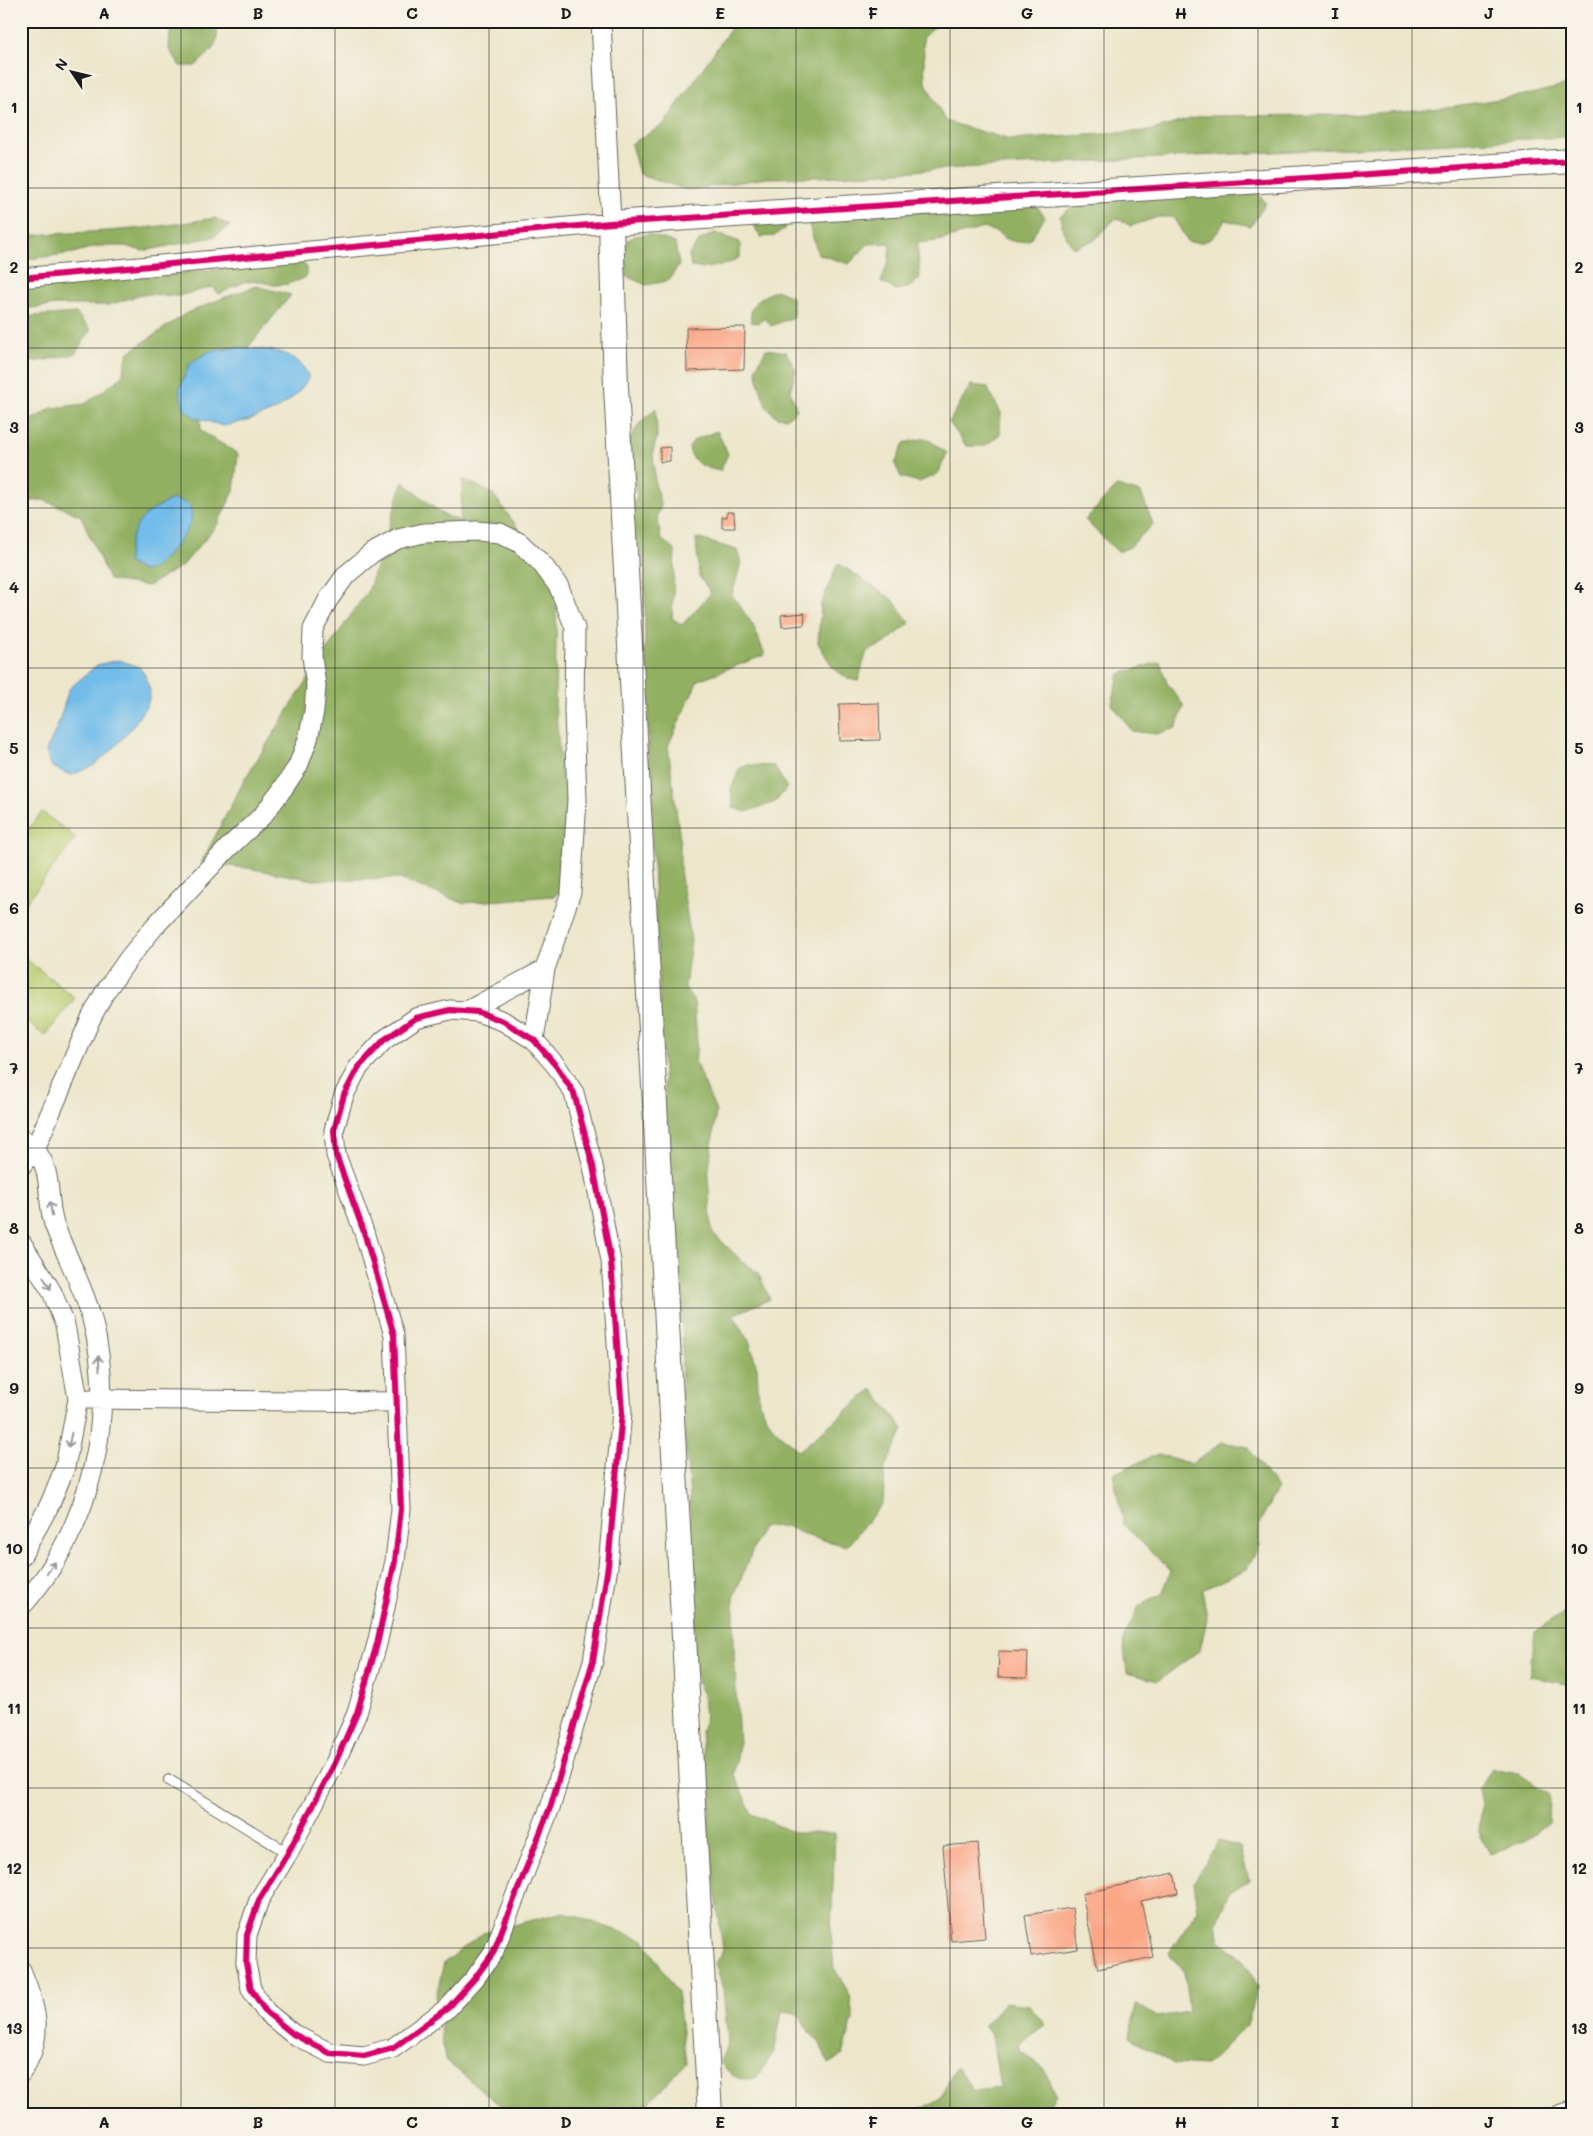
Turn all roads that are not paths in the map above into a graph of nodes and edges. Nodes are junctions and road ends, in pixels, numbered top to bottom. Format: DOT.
graph roads {
  1 [pos="601,21"];
  2 [pos="1572,161"];
  3 [pos="611,223"];
  4 [pos="21,278"];
  5 [pos="545,969"];
  6 [pos="468,1011"];
  7 [pos="534,1040"];
  8 [pos="28,1144"];
  9 [pos="21,1166"];
  10 [pos="21,1242"];
  11 [pos="101,1398"];
  12 [pos="78,1399"];
  13 [pos="397,1402"];
  14 [pos="21,1557"];
  15 [pos="21,1607"];
  16 [pos="169,1780"];
  17 [pos="288,1853"];
  18 [pos="21,1970"];
  19 [pos="21,2073"];
  20 [pos="1572,2110"];
  21 [pos="710,2115"];
  22 [pos="1559,2115"];
  1 -- 3 [label="street"];
  2 -- 3 [label="street"];
  3 -- 4 [label="street"];
  3 -- 21 [label="street"];
  5 -- 6 [label="street"];
  5 -- 7 [label="street"];
  5 -- 8 [label="street"];
  6 -- 7 [label="street"];
  6 -- 13 [label="street"];
  7 -- 17 [label="street"];
  8 -- 9 [label="street"];
  11 -- 8 [label="street, one-way"];
  10 -- 12 [label="street, one-way"];
  11 -- 12 [label="street"];
  11 -- 13 [label="street"];
  15 -- 11 [label="street, one-way"];
  12 -- 14 [label="street, one-way"];
  13 -- 17 [label="street"];
  16 -- 17 [label="lane"];
  18 -- 19 [label="street"];
  20 -- 22 [label="street"];
}
